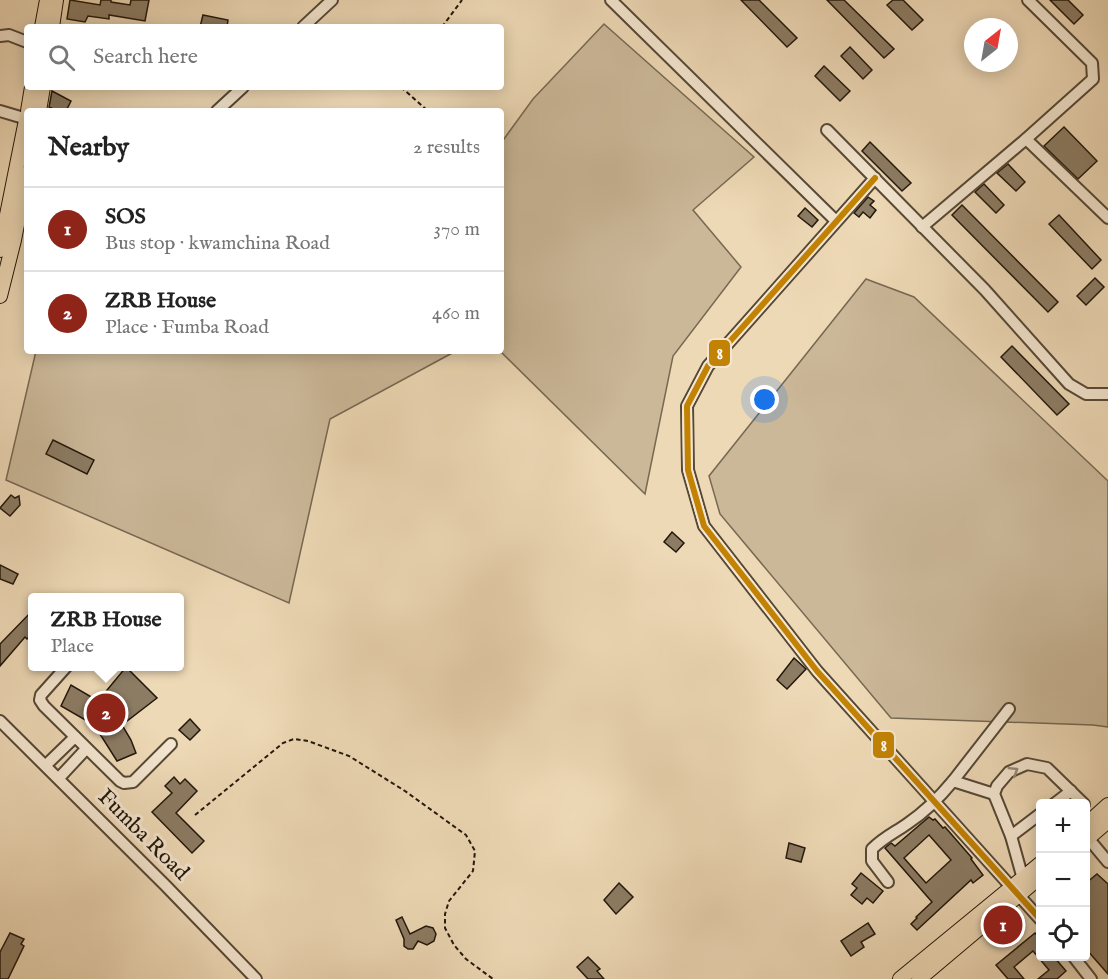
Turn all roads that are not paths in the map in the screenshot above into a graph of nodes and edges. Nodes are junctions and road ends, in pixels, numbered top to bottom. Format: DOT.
graph roads {
  1 [pos="47,0"];
  2 [pos="56,0"];
  3 [pos="332,0"];
  4 [pos="611,0"];
  5 [pos="1028,0"];
  6 [pos="43,24"];
  7 [pos="52,24"];
  8 [pos="306,24"];
  9 [pos="0,36"];
  10 [pos="24,41"];
  11 [pos="31,90"];
  12 [pos="42,90"];
  13 [pos="240,90"];
  14 [pos="28,108"];
  15 [pos="40,108"];
  16 [pos="221,108"];
  17 [pos="0,111"];
  18 [pos="24,115"];
  19 [pos="827,130"];
  20 [pos="24,131"];
  21 [pos="1026,139"];
  22 [pos="875,178"];
  23 [pos="24,188"];
  24 [pos="1108,218"];
  25 [pos="836,221"];
  26 [pos="922,227"];
  27 [pos="0,250"];
  28 [pos="0,296"];
  29 [pos="1108,394"];
  30 [pos="63,671"];
  31 [pos="1009,709"];
  32 [pos="0,721"];
  33 [pos="75,737"];
  34 [pos="171,744"];
  35 [pos="86,750"];
  36 [pos="45,765"];
  37 [pos="59,778"];
  38 [pos="952,781"];
  39 [pos="1071,791"];
  40 [pos="994,794"];
  41 [pos="1061,799"];
  42 [pos="1080,799"];
  43 [pos="935,802"];
  44 [pos="1108,805"];
  45 [pos="1090,808"];
  46 [pos="1036,818"];
  47 [pos="1102,818"];
  48 [pos="1090,830"];
  49 [pos="1011,836"];
  50 [pos="1090,839"];
  51 [pos="1108,861"];
  52 [pos="1036,869"];
  53 [pos="1036,879"];
  54 [pos="888,882"];
  55 [pos="1018,887"];
  56 [pos="1036,912"];
  57 [pos="1076,961"];
  58 [pos="256,979"];
  59 [pos="900,979"];
  60 [pos="919,979"];
  61 [pos="1091,979"];
  1 -- 6 [label="main road"];
  2 -- 7 [label="main road"];
  3 -- 8 [label="street"];
  4 -- 25 [label="street"];
  5 -- 21 [label="street"];
  9 -- 10 [label="street"];
  11 -- 14 [label="main road"];
  12 -- 15 [label="main road"];
  13 -- 16 [label="street"];
  17 -- 18 [label="street"];
  19 -- 22 [label="street"];
  20 -- 27 [label="main road"];
  21 -- 24 [label="street"];
  21 -- 26 [label="street"];
  22 -- 25 [label="street"];
  22 -- 26 [label="street"];
  23 -- 28 [label="main road"];
  25 -- 43 [label="street"];
  26 -- 29 [label="street"];
  30 -- 33 [label="street"];
  31 -- 38 [label="street"];
  32 -- 36 [label="street, Fumba Road"];
  33 -- 35 [label="street"];
  33 -- 36 [label="street"];
  34 -- 35 [label="street"];
  35 -- 37 [label="street"];
  36 -- 37 [label="street, Fumba Road"];
  37 -- 58 [label="street, Fumba Road"];
  38 -- 40 [label="street"];
  38 -- 43 [label="street"];
  40 -- 39 [label="street, one-way"];
  39 -- 41 [label="street"];
  39 -- 42 [label="street"];
  40 -- 49 [label="street"];
  43 -- 54 [label="street"];
  43 -- 55 [label="street"];
  44 -- 47 [label="main road"];
  45 -- 47 [label="street"];
  46 -- 49 [label="street"];
  47 -- 48 [label="main road"];
  49 -- 55 [label="street"];
  50 -- 51 [label="street"];
  52 -- 55 [label="main road"];
  53 -- 55 [label="main road"];
  55 -- 56 [label="street"];
  55 -- 59 [label="main road"];
  55 -- 60 [label="main road"];
  57 -- 61 [label="street"];
}
